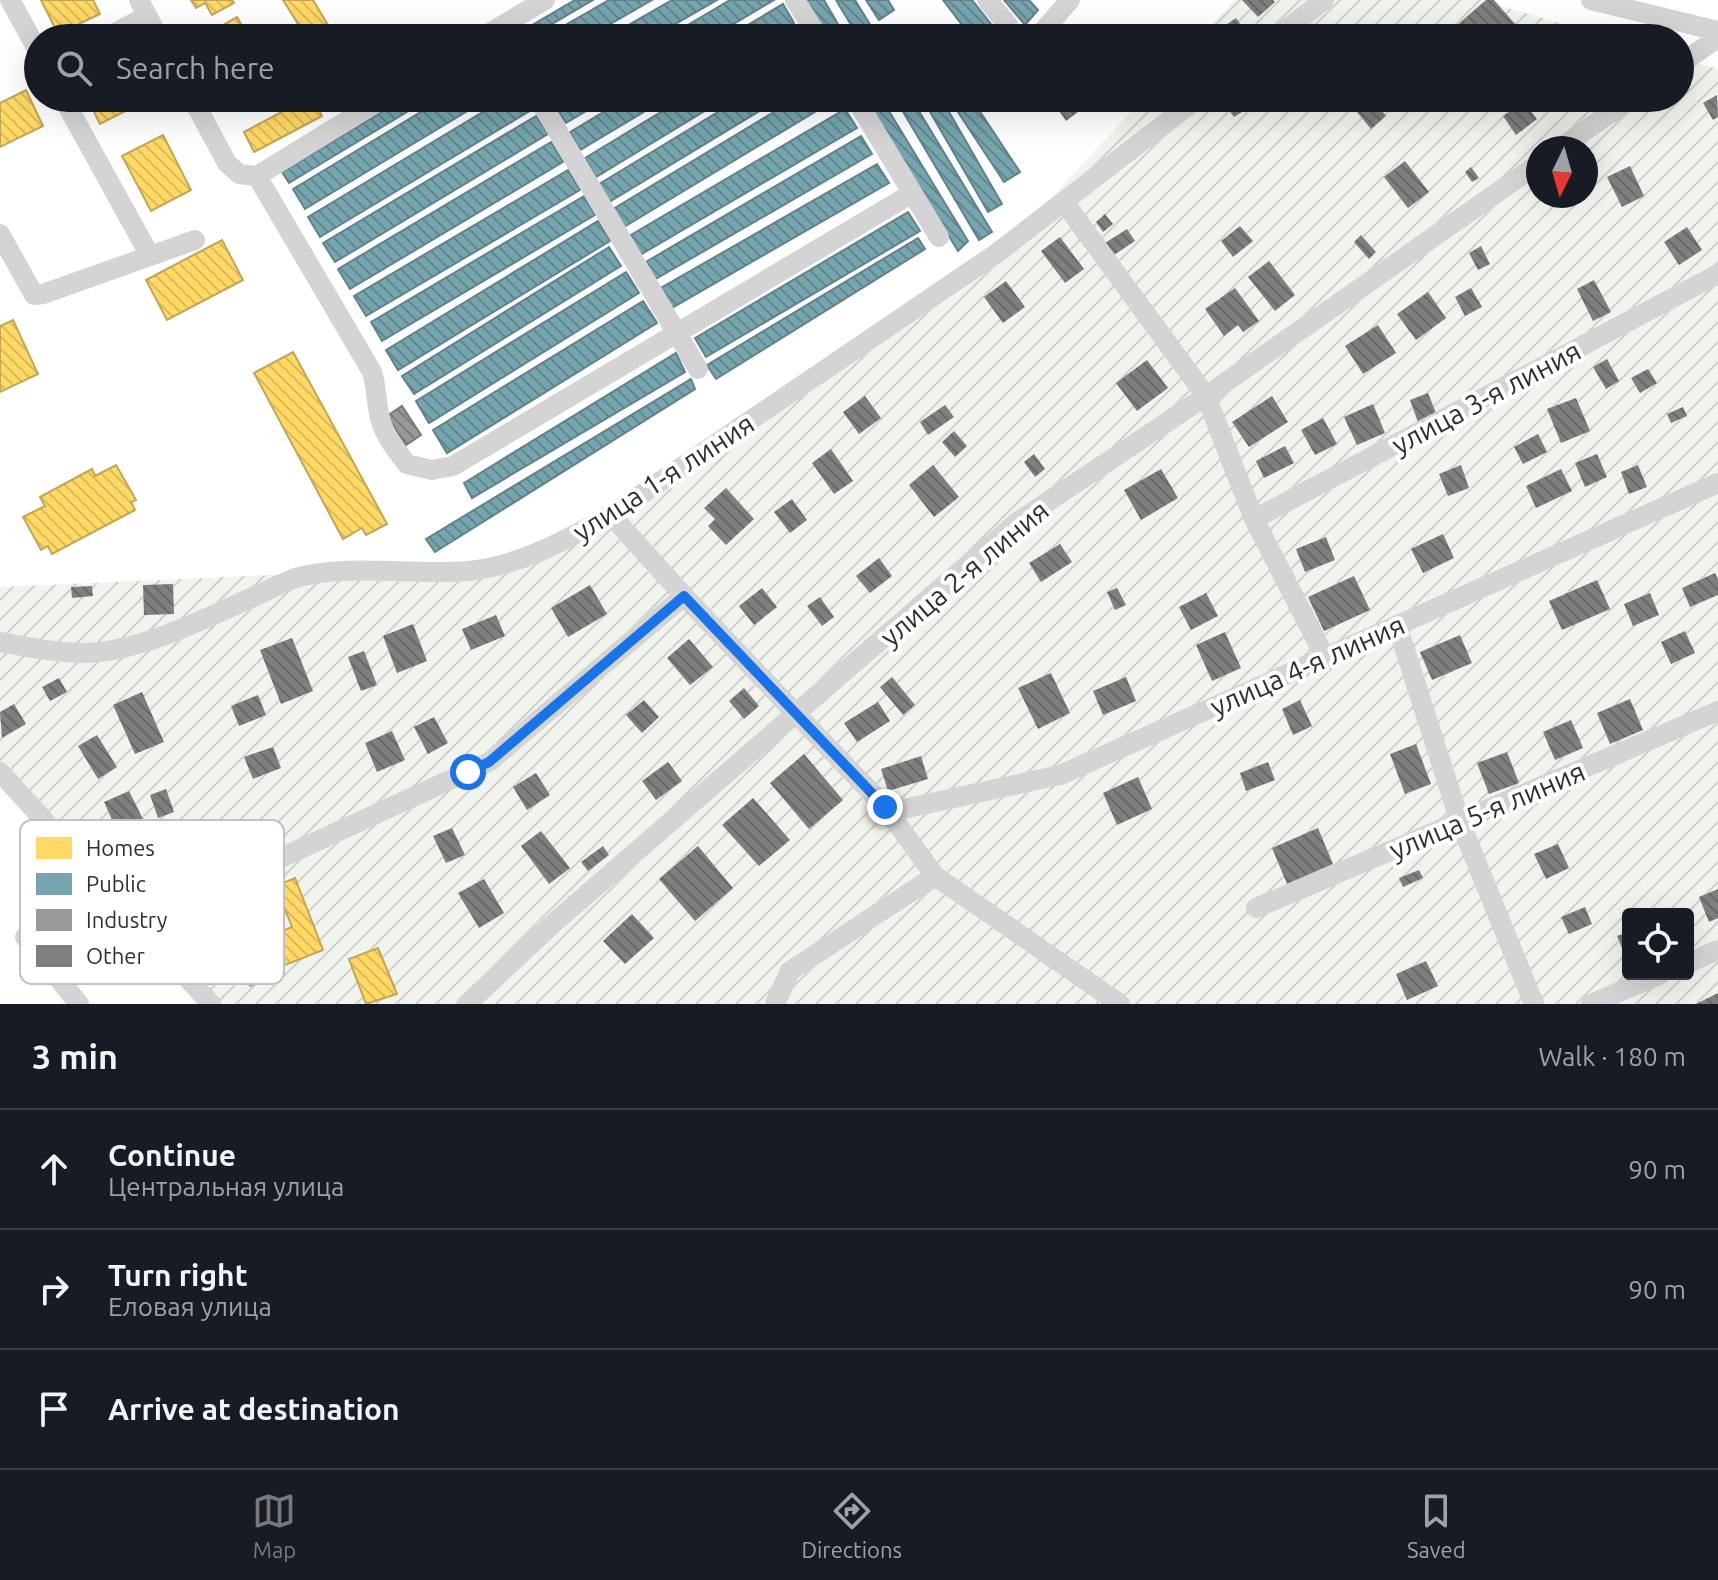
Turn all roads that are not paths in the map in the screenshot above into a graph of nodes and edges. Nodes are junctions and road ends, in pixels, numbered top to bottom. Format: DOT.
graph roads {
  1 [pos="10,0"];
  2 [pos="545,0"];
  3 [pos="795,0"];
  4 [pos="987,0"];
  5 [pos="1324,0"];
  6 [pos="1591,0"];
  7 [pos="1061,3"];
  8 [pos="143,8"];
  9 [pos="123,24"];
  10 [pos="505,24"];
  11 [pos="810,24"];
  12 [pos="1007,24"];
  13 [pos="1047,24"];
  14 [pos="1293,24"];
  15 [pos="1689,24"];
  16 [pos="1694,25"];
  17 [pos="24,26"];
  18 [pos="1718,31"];
  19 [pos="1718,38"];
  20 [pos="1694,54"];
  21 [pos="71,112"];
  22 [pos="200,112"];
  23 [pos="361,112"];
  24 [pos="546,112"];
  25 [pos="863,112"];
  26 [pos="1180,112"];
  27 [pos="1612,112"];
  28 [pos="1577,136"];
  29 [pos="1526,172"];
  30 [pos="257,176"];
  31 [pos="911,194"];
  32 [pos="1064,202"];
  33 [pos="0,234"];
  34 [pos="939,237"];
  35 [pos="195,240"];
  36 [pos="150,256"];
  37 [pos="1718,274"];
  38 [pos="677,333"];
  39 [pos="698,369"];
  40 [pos="1206,396"];
  41 [pos="1718,483"];
  42 [pos="611,515"];
  43 [pos="1254,519"];
  44 [pos="684,596"];
  45 [pos="1397,625"];
  46 [pos="0,642"];
  47 [pos="1325,657"];
  48 [pos="1718,711"];
  49 [pos="798,714"];
  50 [pos="0,772"];
  51 [pos="885,807"];
  52 [pos="44,820"];
  53 [pos="1460,822"];
  54 [pos="284,856"];
  55 [pos="935,876"];
  56 [pos="1256,908"];
  57 [pos="1718,950"];
  58 [pos="1694,960"];
  59 [pos="1647,980"];
  60 [pos="63,984"];
  61 [pos="192,984"];
  62 [pos="79,1004"];
  63 [pos="211,1004"];
  64 [pos="467,1004"];
  65 [pos="775,1004"];
  66 [pos="1120,1004"];
  67 [pos="1534,1004"];
  68 [pos="1591,1004"];
  1 -- 17 [label="street"];
  2 -- 10 [label="street"];
  3 -- 11 [label="street"];
  4 -- 12 [label="street"];
  5 -- 14 [label="street"];
  6 -- 15 [label="street"];
  7 -- 13 [label="street"];
  8 -- 9 [label="street"];
  16 -- 18 [label="street"];
  19 -- 20 [label="street"];
  21 -- 36 [label="street"];
  22 -- 30 [label="street"];
  23 -- 30 [label="street"];
  24 -- 38 [label="street"];
  25 -- 31 [label="street"];
  26 -- 32 [label="street, улица 1-я линия"];
  27 -- 28 [label="street"];
  29 -- 40 [label="street, улица 2-я линия"];
  30 -- 38 [label="street"];
  31 -- 34 [label="street"];
  31 -- 38 [label="street"];
  32 -- 40 [label="street"];
  32 -- 42 [label="street, улица 1-я линия"];
  33 -- 36 [label="street"];
  35 -- 36 [label="street"];
  37 -- 43 [label="street, улица 3-я линия"];
  38 -- 39 [label="street"];
  40 -- 43 [label="street"];
  40 -- 49 [label="street, улица 2-я линия"];
  41 -- 45 [label="street, улица 4-я линия"];
  42 -- 44 [label="street"];
  42 -- 46 [label="street, улица 1-я линия"];
  43 -- 47 [label="street"];
  44 -- 49 [label="street"];
  44 -- 54 [label="street"];
  45 -- 47 [label="street, улица 4-я линия"];
  45 -- 53 [label="street"];
  47 -- 51 [label="street, улица 4-я линия"];
  48 -- 53 [label="street, улица 5-я линия"];
  49 -- 51 [label="street"];
  49 -- 64 [label="street, улица 2-я линия"];
  50 -- 52 [label="street"];
  51 -- 55 [label="street"];
  53 -- 56 [label="street, улица 5-я линия"];
  53 -- 67 [label="street"];
  55 -- 65 [label="street"];
  55 -- 66 [label="street"];
  57 -- 58 [label="street"];
  59 -- 68 [label="street"];
  60 -- 62 [label="street"];
  61 -- 63 [label="street"];
}
